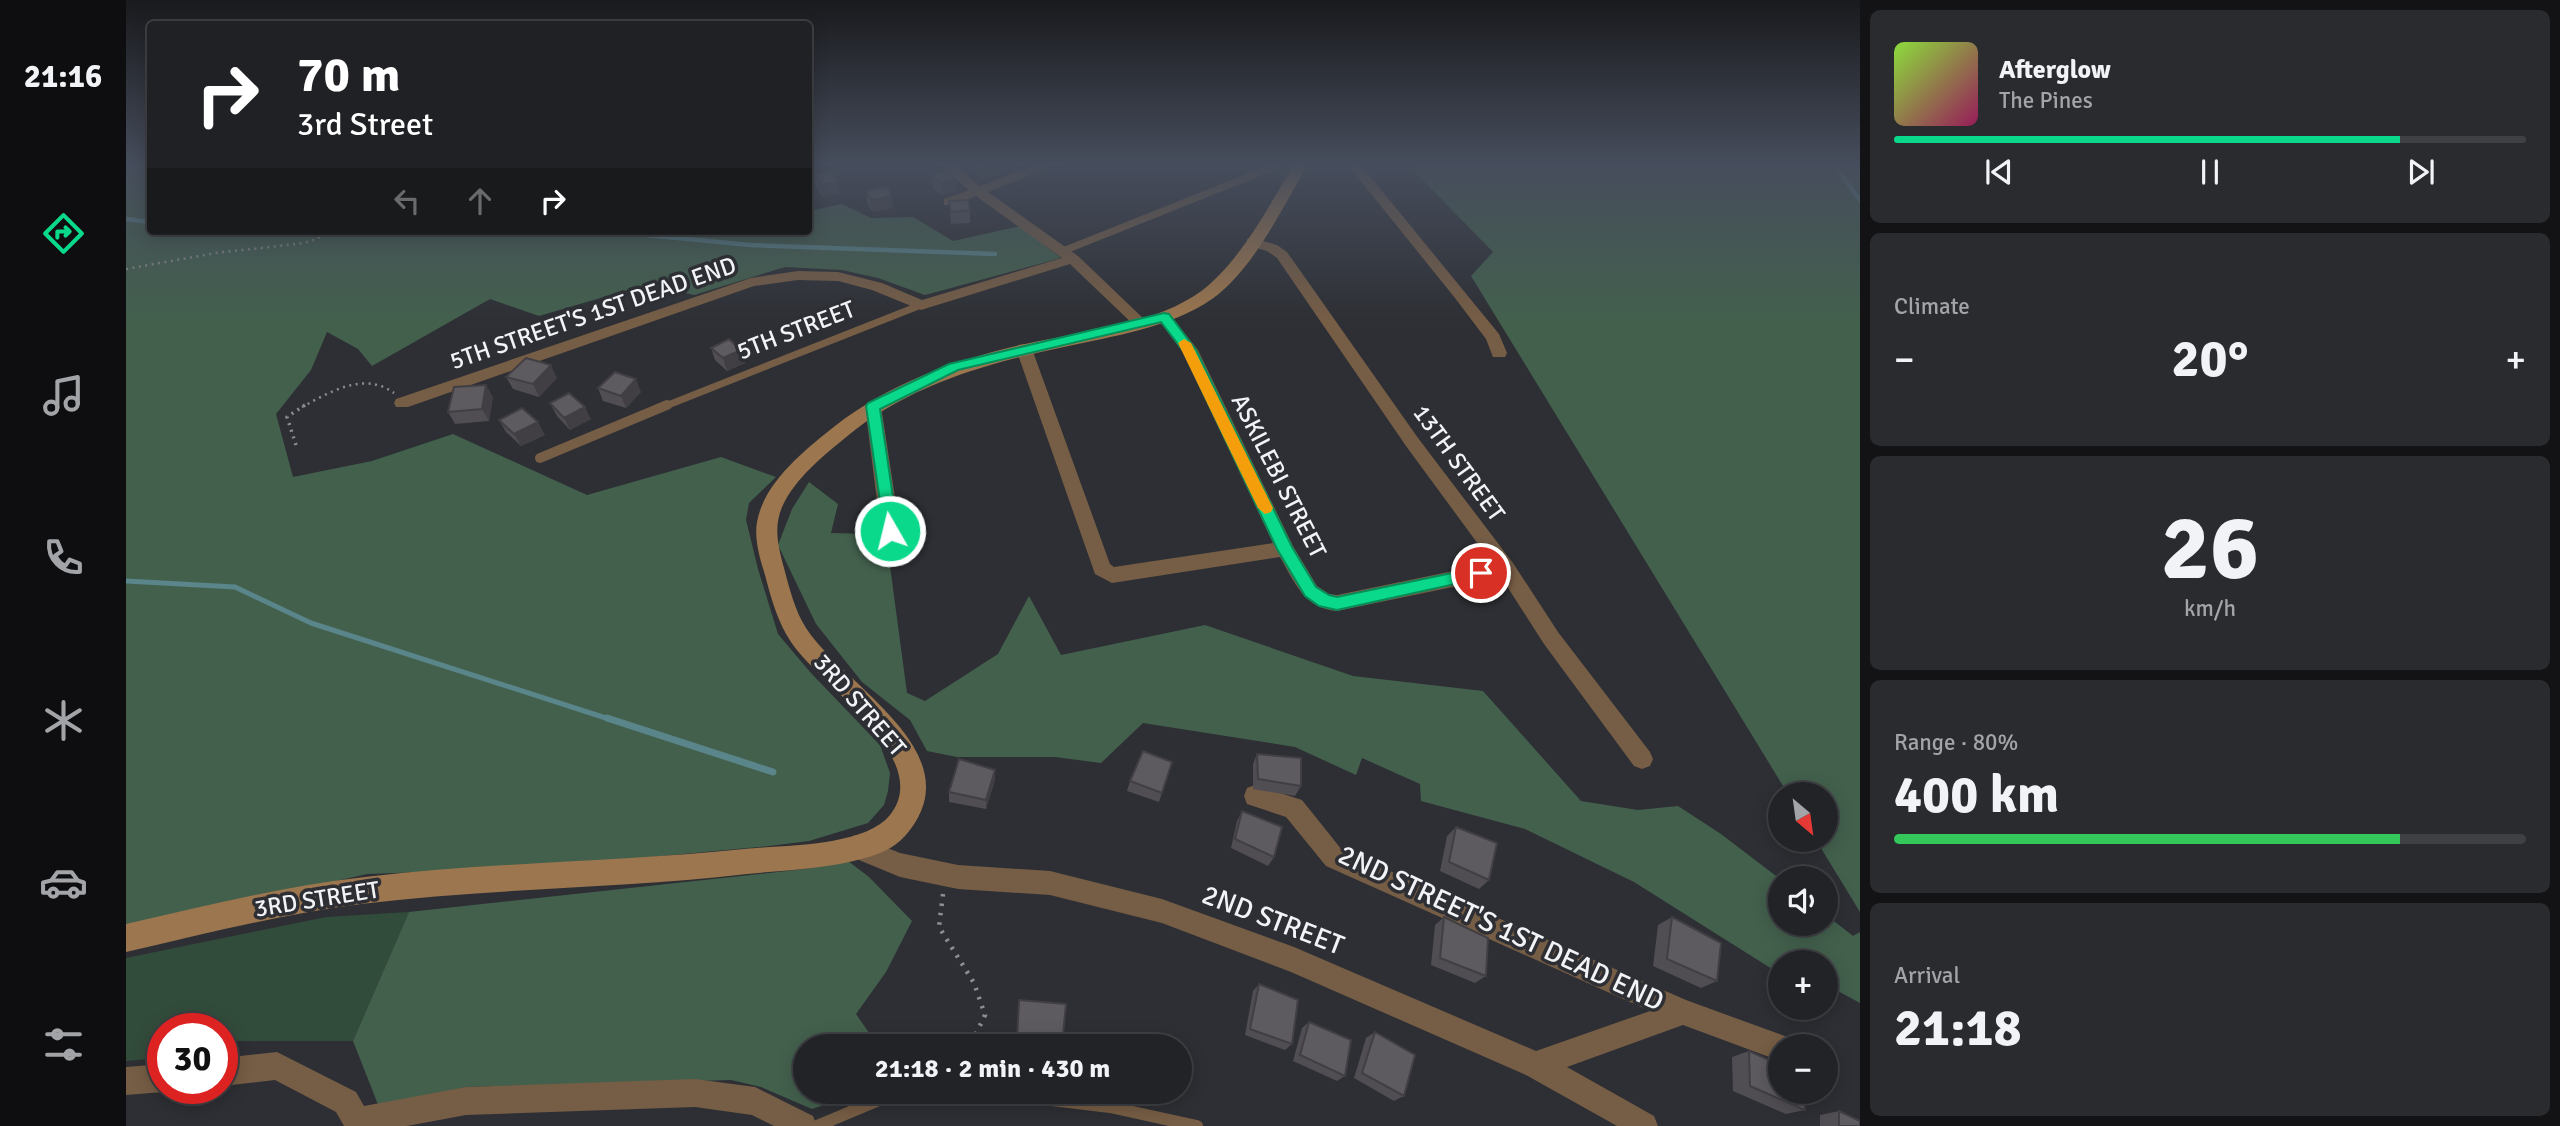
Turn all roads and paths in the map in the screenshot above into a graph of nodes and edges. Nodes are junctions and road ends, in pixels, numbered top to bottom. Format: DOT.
graph roads {
  1 [pos="1013,217"];
  2 [pos="1158,217"];
  3 [pos="1267,217"];
  4 [pos="1396,217"];
  5 [pos="322,235"];
  6 [pos="1252,242"];
  7 [pos="1068,255"];
  8 [pos="126,269"];
  9 [pos="921,305"];
  10 [pos="1164,317"];
  11 [pos="1140,324"];
  12 [pos="1024,349"];
  13 [pos="1499,353"];
  14 [pos="402,403"];
  15 [pos="873,406"];
  16 [pos="296,445"];
  17 [pos="540,458"];
  18 [pos="1285,549"];
  19 [pos="894,556"];
  20 [pos="1506,568"];
  21 [pos="1642,760"];
  22 [pos="1255,796"];
  23 [pos="855,847"];
  24 [pos="946,874"];
  25 [pos="126,938"];
  26 [pos="1683,1012"];
  27 [pos="976,1034"];
  28 [pos="1768,1044"];
  29 [pos="1536,1065"];
  30 [pos="238,1070"];
  31 [pos="147,1079"];
  32 [pos="126,1081"];
  33 [pos="869,1104"];
  34 [pos="1085,1104"];
  35 [pos="359,1124"];
  36 [pos="803,1126"];
  37 [pos="817,1126"];
  38 [pos="1197,1126"];
  39 [pos="1644,1126"];
  1 -- 7 [label="street"];
  2 -- 7 [label="lane"];
  3 -- 6 [label="street, 3RD STREET"];
  4 -- 13 [label="street"];
  5 -- 8 [label="path"];
  6 -- 10 [label="street, 3RD STREET"];
  6 -- 20 [label="street, 13TH STREET"];
  7 -- 9 [label="street, 5TH STREET"];
  7 -- 11 [label="street"];
  9 -- 14 [label="street, 5TH STREET'S 1ST DEAD END"];
  9 -- 17 [label="lane, 5TH STREET"];
  10 -- 11 [label="street, 3RD STREET"];
  10 -- 18 [label="street, ASKILEBI STREET"];
  11 -- 12 [label="street, 3RD STREET"];
  12 -- 15 [label="street, 3RD STREET"];
  12 -- 18 [label="street"];
  14 -- 16 [label="path"];
  15 -- 19 [label="street"];
  15 -- 23 [label="street, 3RD STREET"];
  18 -- 20 [label="street, ASKILEBI STREET"];
  20 -- 21 [label="street, 13TH STREET"];
  22 -- 26 [label="street, 2ND STREET'S 1ST DEAD END"];
  23 -- 24 [label="street, 2ND STREET"];
  23 -- 25 [label="street, 3RD STREET"];
  24 -- 27 [label="path"];
  24 -- 29 [label="street, 2ND STREET"];
  26 -- 28 [label="street, 2ND STREET'S 1ST DEAD END"];
  26 -- 29 [label="street, 2ND STREET'S 1ST DEAD END"];
  29 -- 39 [label="street, 2ND STREET"];
  30 -- 35 [label="street"];
  31 -- 32 [label="street"];
  33 -- 37 [label="lane"];
  34 -- 38 [label="lane"];
  35 -- 36 [label="street"];
}
